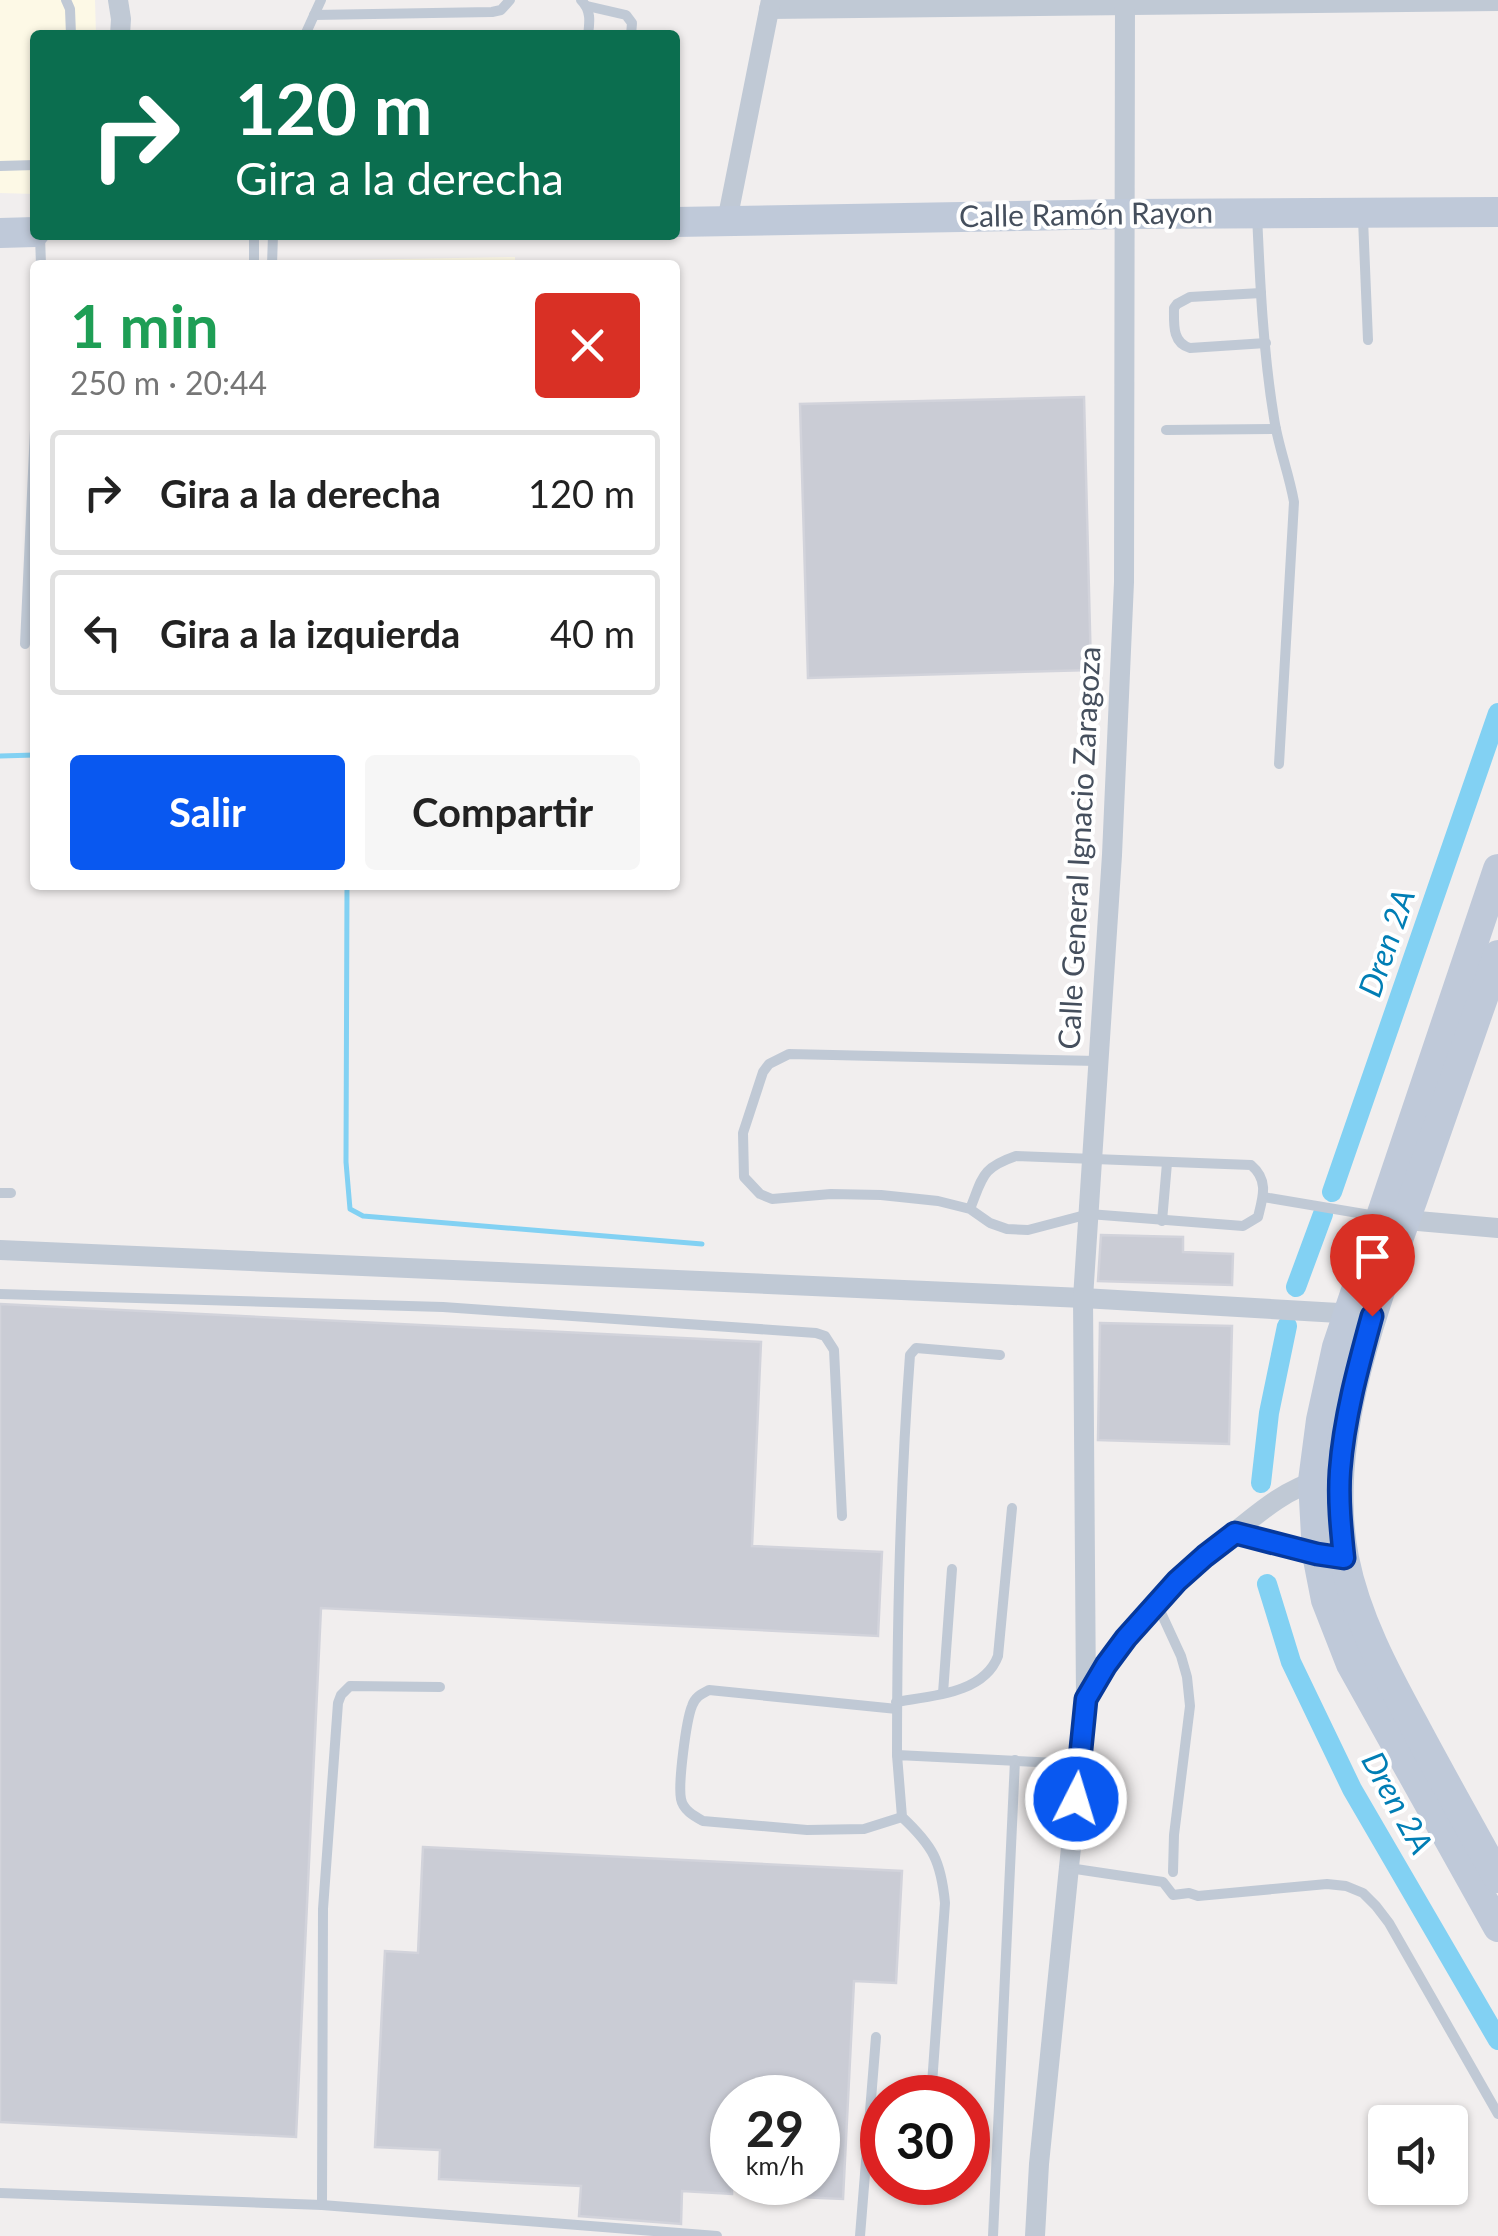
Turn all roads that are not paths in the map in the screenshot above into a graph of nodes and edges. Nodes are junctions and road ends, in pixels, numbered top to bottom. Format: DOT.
graph roads {
  1 [pos="66,0"];
  2 [pos="118,0"];
  3 [pos="321,0"];
  4 [pos="510,0"];
  5 [pos="1495,0"];
  6 [pos="1311,2"];
  7 [pos="584,3"];
  8 [pos="1125,3"];
  9 [pos="770,4"];
  10 [pos="314,15"];
  11 [pos="71,30"];
  12 [pos="120,30"];
  13 [pos="307,30"];
  14 [pos="589,30"];
  15 [pos="631,30"];
  16 [pos="30,165"];
  17 [pos="0,166"];
  18 [pos="1363,212"];
  19 [pos="1498,212"];
  20 [pos="1124,214"];
  21 [pos="1257,214"];
  22 [pos="727,220"];
  23 [pos="680,222"];
  24 [pos="0,232"];
  25 [pos="30,234"];
  26 [pos="1261,294"];
  27 [pos="1368,340"];
  28 [pos="1266,343"];
  29 [pos="1276,429"];
  30 [pos="1166,430"];
  31 [pos="30,536"];
  32 [pos="25,644"];
  33 [pos="1279,764"];
  34 [pos="1498,869"];
  35 [pos="1498,954"];
  36 [pos="1097,1062"];
  37 [pos="1094,1160"];
  38 [pos="1167,1163"];
  39 [pos="1264,1196"];
  40 [pos="970,1208"];
  41 [pos="1089,1214"];
  42 [pos="1392,1219"];
  43 [pos="1162,1221"];
  44 [pos="1498,1228"];
  45 [pos="0,1250"];
  46 [pos="0,1294"];
  47 [pos="1083,1298"];
  48 [pos="1360,1315"];
  49 [pos="1000,1355"];
  50 [pos="1327,1477"];
  51 [pos="1012,1508"];
  52 [pos="842,1516"];
  53 [pos="1235,1533"];
  54 [pos="1330,1556"];
  55 [pos="952,1569"];
  56 [pos="1157,1604"];
  57 [pos="440,1688"];
  58 [pos="943,1693"];
  59 [pos="1086,1699"];
  60 [pos="896,1706"];
  61 [pos="897,1755"];
  62 [pos="1016,1760"];
  63 [pos="1080,1764"];
  64 [pos="902,1818"];
  65 [pos="1069,1868"];
  66 [pos="1174,1872"];
  67 [pos="1498,1878"];
  68 [pos="1498,1927"];
  69 [pos="876,2037"];
  70 [pos="933,2075"];
  71 [pos="1498,2114"];
  72 [pos="0,2192"];
  73 [pos="322,2205"];
  74 [pos="717,2236"];
  75 [pos="860,2236"];
  76 [pos="993,2236"];
  77 [pos="1034,2236"];
  1 -- 11 [label="lane"];
  2 -- 12 [label="street"];
  3 -- 10 [label="lane"];
  4 -- 10 [label="lane"];
  5 -- 6 [label="street"];
  6 -- 8 [label="street"];
  7 -- 14 [label="lane"];
  7 -- 15 [label="lane"];
  8 -- 9 [label="street"];
  8 -- 20 [label="street, Calle General Ignacio Zaragoza"];
  9 -- 22 [label="street"];
  10 -- 13 [label="lane"];
  16 -- 17 [label="lane"];
  18 -- 19 [label="main road, Calle Ramón Rayon"];
  18 -- 21 [label="main road, Calle Ramón Rayon"];
  18 -- 27 [label="lane"];
  20 -- 21 [label="main road, Calle Ramón Rayon"];
  20 -- 22 [label="main road, Calle Ramón Rayon"];
  20 -- 36 [label="street, Calle General Ignacio Zaragoza"];
  21 -- 26 [label="lane"];
  22 -- 23 [label="main road, Calle Ramón Rayon"];
  24 -- 25 [label="main road"];
  26 -- 28 [label="lane"];
  26 -- 28 [label="lane"];
  28 -- 29 [label="lane"];
  29 -- 30 [label="lane"];
  29 -- 33 [label="lane"];
  31 -- 32 [label="lane"];
  34 -- 42 [label="main road"];
  35 -- 42 [label="main road"];
  36 -- 37 [label="street, Calle General Ignacio Zaragoza"];
  36 -- 40 [label="lane"];
  37 -- 38 [label="lane"];
  37 -- 40 [label="lane"];
  37 -- 41 [label="street, Calle General Ignacio Zaragoza"];
  38 -- 39 [label="lane"];
  38 -- 43 [label="lane"];
  39 -- 42 [label="lane"];
  39 -- 43 [label="lane"];
  40 -- 41 [label="lane"];
  41 -- 43 [label="lane"];
  41 -- 47 [label="street, Calle General Ignacio Zaragoza"];
  42 -- 44 [label="street"];
  42 -- 48 [label="main road"];
  45 -- 47 [label="street"];
  46 -- 52 [label="lane"];
  47 -- 48 [label="street"];
  47 -- 59 [label="street, Calle General Ignacio Zaragoza"];
  48 -- 50 [label="main road"];
  49 -- 60 [label="lane"];
  50 -- 53 [label="street"];
  50 -- 54 [label="main road"];
  51 -- 58 [label="lane"];
  53 -- 54 [label="street"];
  53 -- 56 [label="street"];
  54 -- 67 [label="main road"];
  54 -- 68 [label="main road"];
  55 -- 58 [label="lane"];
  56 -- 59 [label="street"];
  56 -- 66 [label="lane"];
  57 -- 73 [label="lane"];
  58 -- 60 [label="lane"];
  59 -- 63 [label="street, Calle General Ignacio Zaragoza"];
  60 -- 61 [label="lane"];
  60 -- 64 [label="lane"];
  61 -- 62 [label="lane"];
  61 -- 64 [label="lane"];
  62 -- 63 [label="lane"];
  62 -- 76 [label="lane"];
  63 -- 65 [label="street, Calle General Ignacio Zaragoza"];
  64 -- 70 [label="lane"];
  65 -- 71 [label="lane"];
  65 -- 77 [label="street, Calle General Ignacio Zaragoza"];
  69 -- 75 [label="lane"];
  72 -- 73 [label="lane"];
  73 -- 74 [label="lane"];
}
